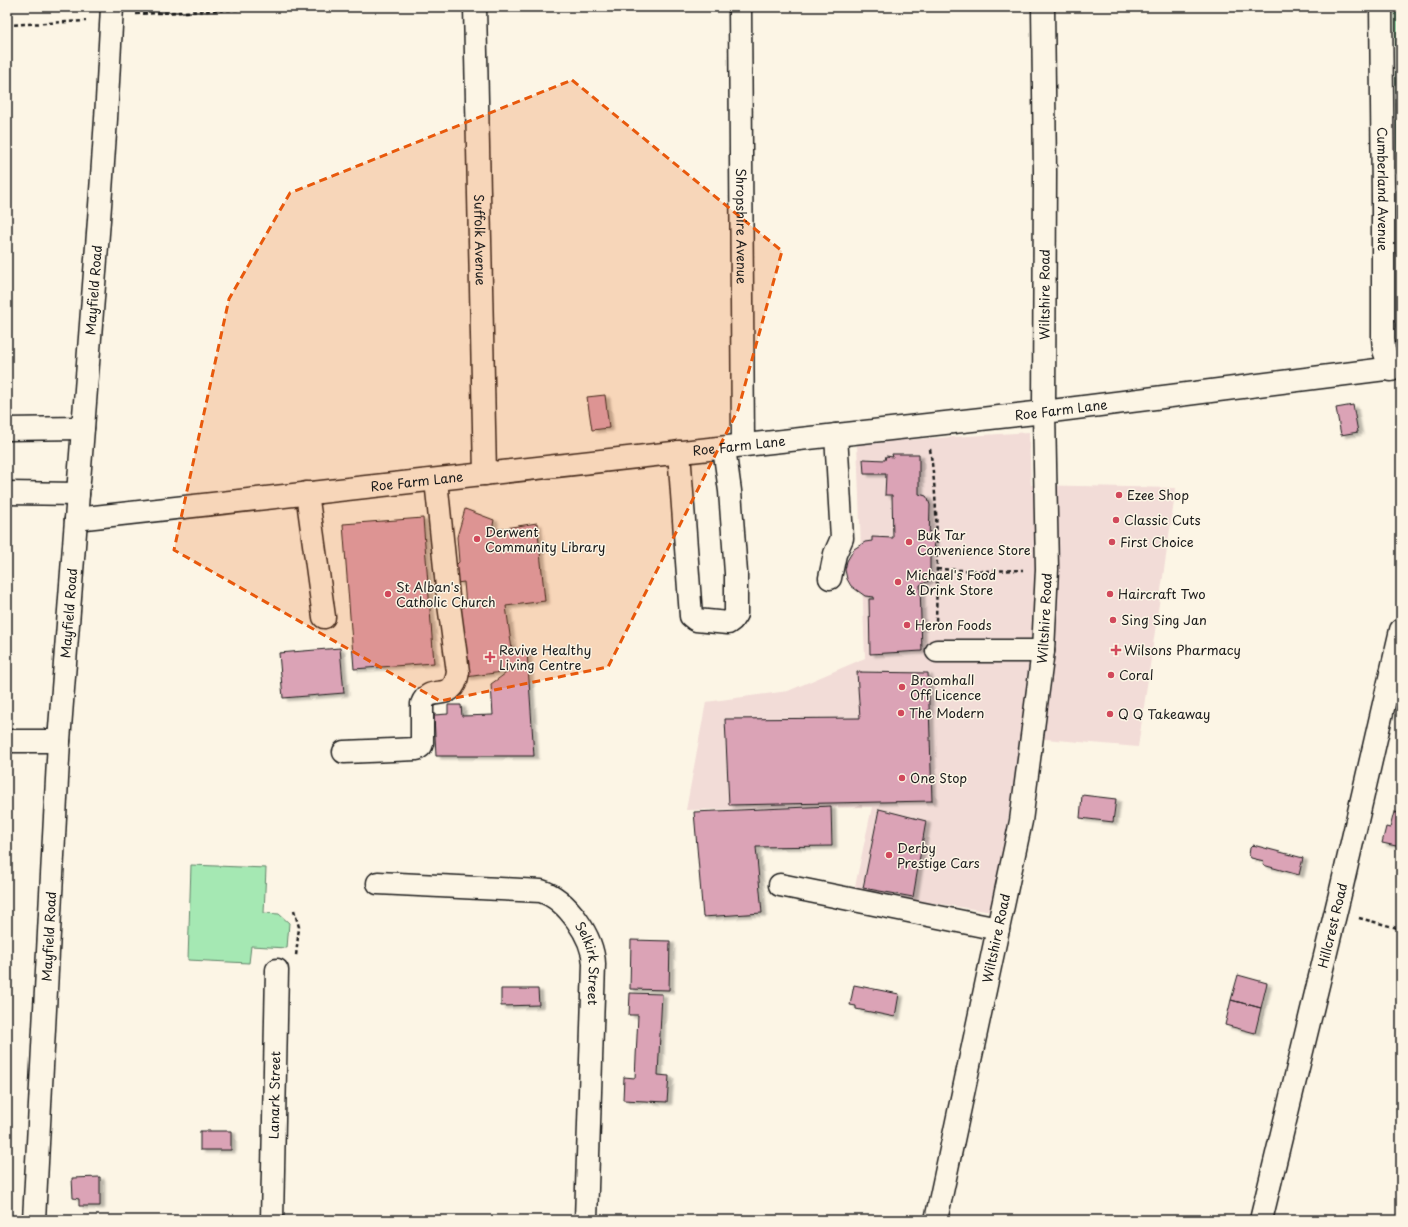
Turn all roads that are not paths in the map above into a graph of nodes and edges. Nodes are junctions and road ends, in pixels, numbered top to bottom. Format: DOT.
graph roads {
  1 [pos="475,7"];
  2 [pos="740,7"];
  3 [pos="1043,7"];
  4 [pos="1381,7"];
  5 [pos="112,14"];
  6 [pos="1396,369"];
  7 [pos="1044,412"];
  8 [pos="83,428"];
  9 [pos="7,429"];
  10 [pos="836,435"];
  11 [pos="733,446"];
  12 [pos="679,452"];
  13 [pos="485,474"];
  14 [pos="436,480"];
  15 [pos="7,493"];
  16 [pos="306,493"];
  17 [pos="78,494"];
  18 [pos="76,519"];
  19 [pos="830,578"];
  20 [pos="324,617"];
  21 [pos="1401,630"];
  22 [pos="937,651"];
  23 [pos="1043,651"];
  24 [pos="7,741"];
  25 [pos="59,741"];
  26 [pos="344,752"];
  27 [pos="378,883"];
  28 [pos="780,885"];
  29 [pos="998,929"];
  30 [pos="277,970"];
  31 [pos="34,1220"];
  32 [pos="272,1220"];
  33 [pos="586,1220"];
  34 [pos="936,1220"];
  35 [pos="1261,1220"];
  1 -- 13 [label="street, Suffolk Avenue"];
  2 -- 11 [label="street, Shropshire Avenue"];
  3 -- 7 [label="street, Wiltshire Road"];
  4 -- 6 [label="street, Cumberland Avenue"];
  5 -- 8 [label="street, Mayfield Road"];
  6 -- 7 [label="street, Roe Farm Lane"];
  7 -- 10 [label="street, Roe Farm Lane"];
  7 -- 23 [label="street, Wiltshire Road"];
  8 -- 9 [label="street"];
  8 -- 17 [label="street, Mayfield Road"];
  10 -- 11 [label="street, Roe Farm Lane"];
  10 -- 19 [label="street"];
  11 -- 12 [label="street, Roe Farm Lane"];
  11 -- 12 [label="street, Shropshire Avenue"];
  12 -- 13 [label="street, Roe Farm Lane"];
  13 -- 14 [label="street, Roe Farm Lane"];
  14 -- 16 [label="street, Roe Farm Lane"];
  14 -- 26 [label="street"];
  15 -- 17 [label="street"];
  16 -- 18 [label="street, Roe Farm Lane"];
  16 -- 20 [label="street"];
  17 -- 18 [label="street, Mayfield Road"];
  18 -- 25 [label="street, Mayfield Road"];
  21 -- 35 [label="street, Hillcrest Road"];
  22 -- 23 [label="street"];
  23 -- 29 [label="street, Wiltshire Road"];
  24 -- 25 [label="street"];
  25 -- 31 [label="street, Mayfield Road"];
  27 -- 33 [label="street, Selkirk Street"];
  28 -- 29 [label="street"];
  29 -- 34 [label="street, Wiltshire Road"];
  30 -- 32 [label="street, Lanark Street"];
}
